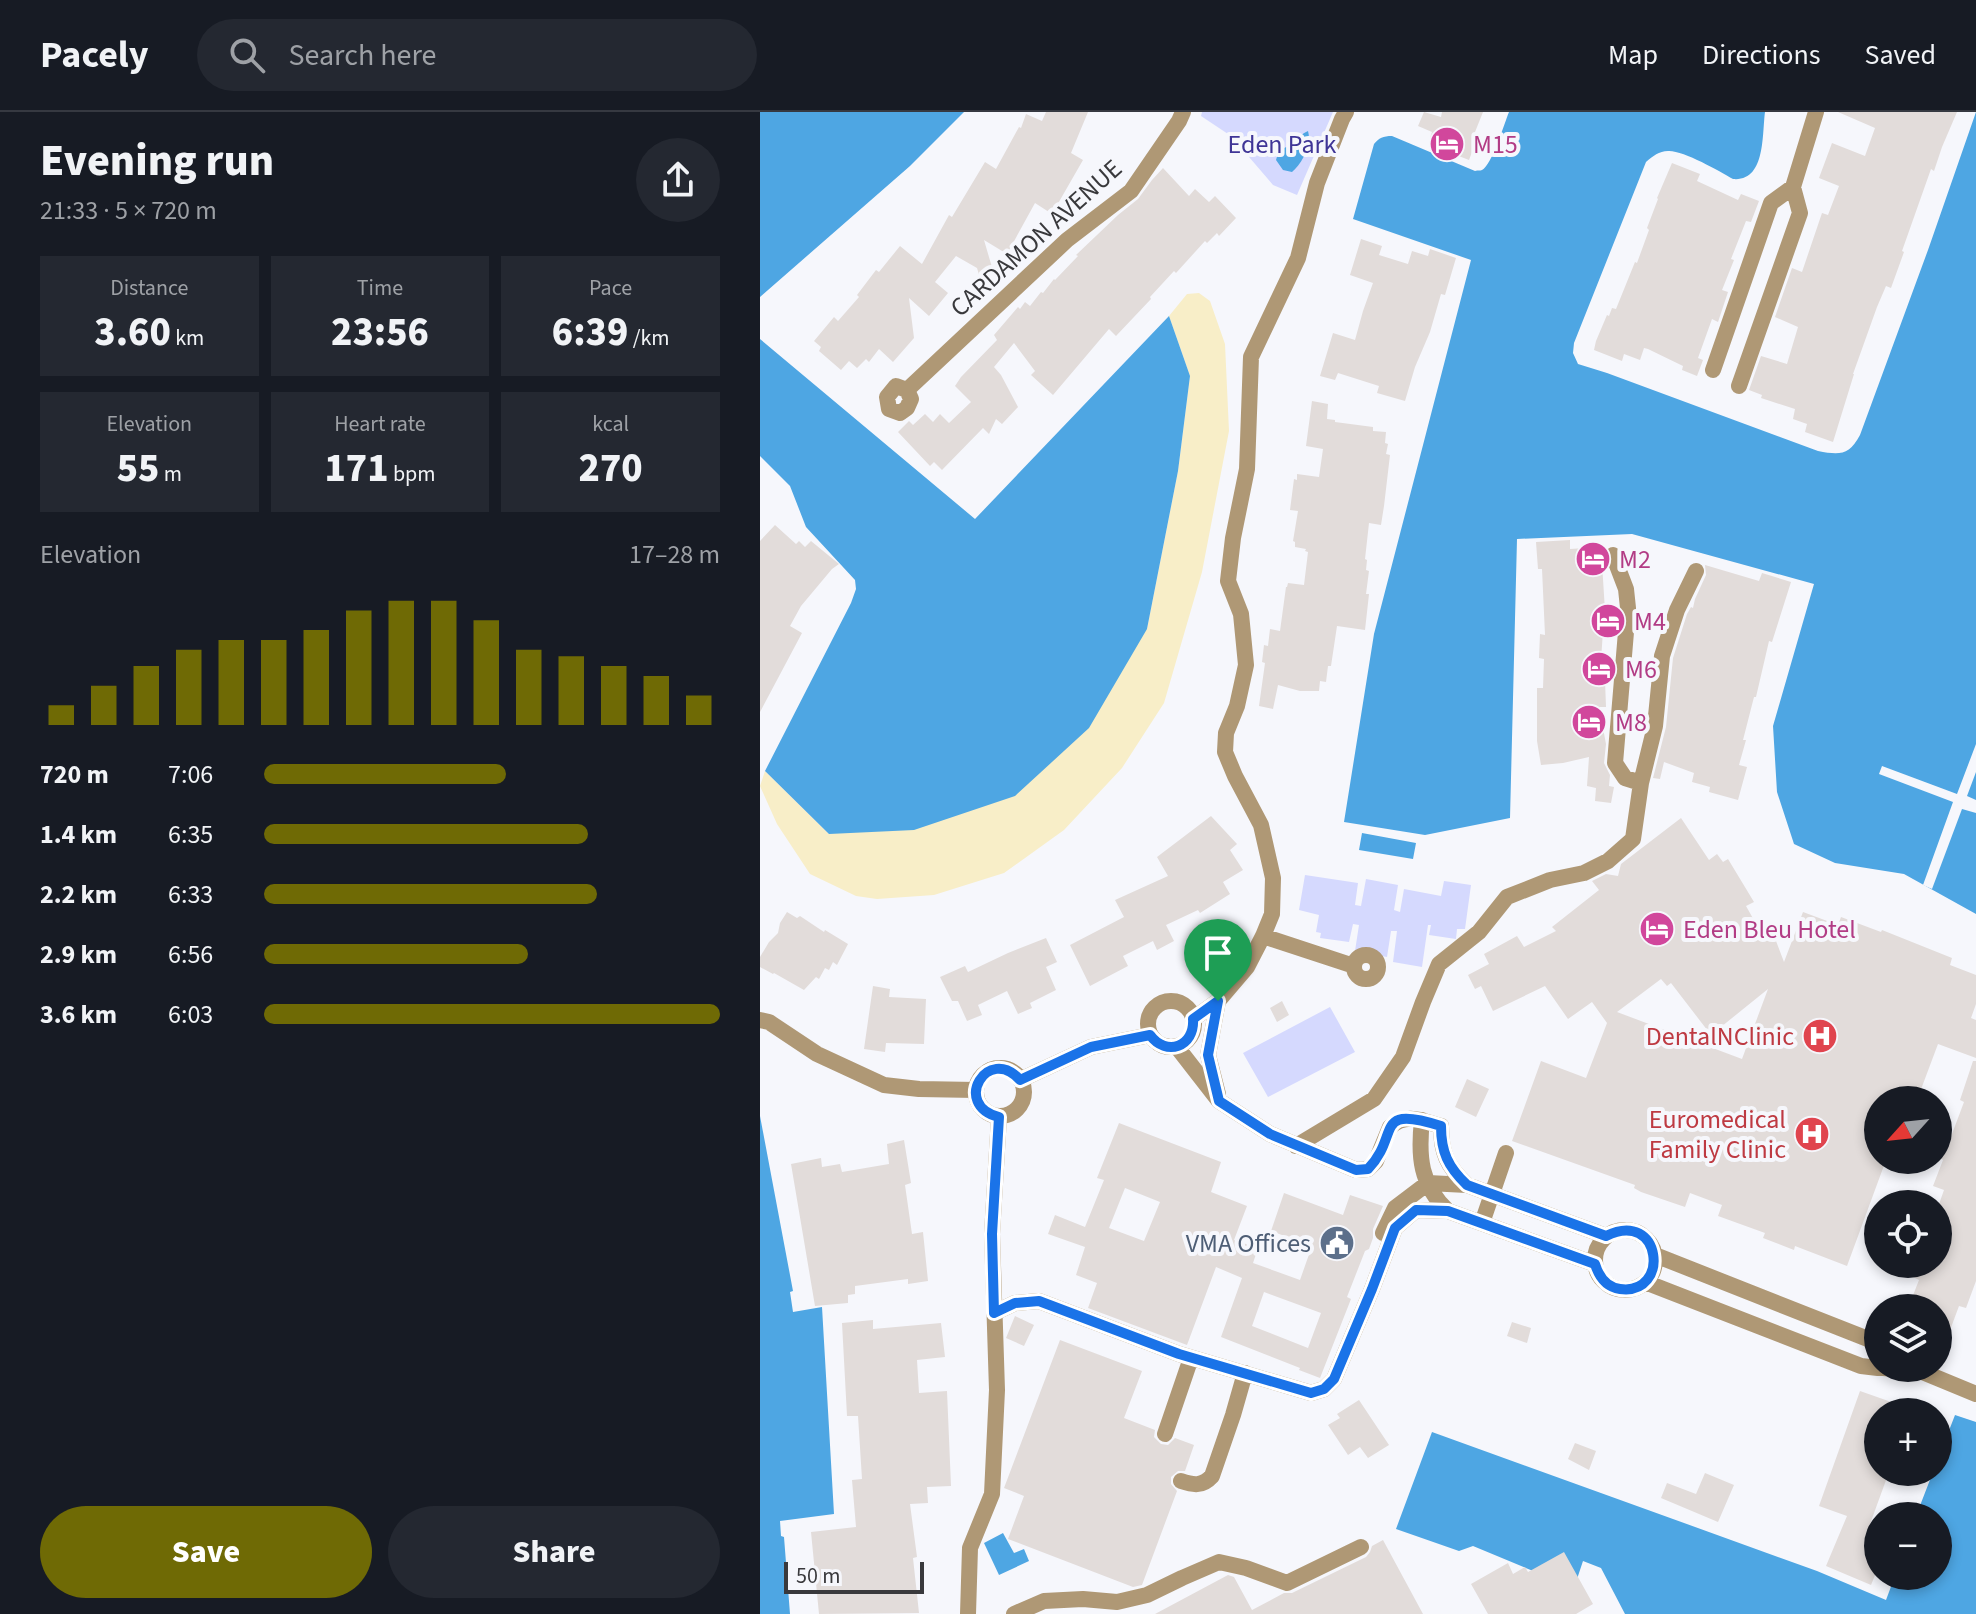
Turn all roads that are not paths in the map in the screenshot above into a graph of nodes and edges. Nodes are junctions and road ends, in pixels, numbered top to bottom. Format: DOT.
graph roads {
  1 [pos="1183,112"];
  2 [pos="1346,112"];
  3 [pos="1816,112"];
  4 [pos="1793,187"];
  5 [pos="1713,370"];
  6 [pos="1739,386"];
  7 [pos="907,390"];
  8 [pos="1613,555"];
  9 [pos="1696,571"];
  10 [pos="1641,783"];
  11 [pos="1263,936"];
  12 [pos="1354,966"];
  13 [pos="1218,1001"];
  14 [pos="1193,1019"];
  15 [pos="760,1020"];
  16 [pos="1150,1035"];
  17 [pos="1177,1047"];
  18 [pos="1020,1080"];
  19 [pos="976,1090"];
  20 [pos="1219,1101"];
  21 [pos="999,1117"];
  22 [pos="1422,1120"];
  23 [pos="1296,1146"];
  24 [pos="1506,1153"];
  25 [pos="1428,1183"];
  26 [pos="1467,1185"];
  27 [pos="1491,1195"];
  28 [pos="1448,1211"];
  29 [pos="1482,1223"];
  30 [pos="1606,1236"];
  31 [pos="1655,1255"];
  32 [pos="1595,1264"];
  33 [pos="1645,1282"];
  34 [pos="994,1313"];
  35 [pos="1357,1323"];
  36 [pos="1864,1337"];
  37 [pos="1191,1358"];
  38 [pos="1864,1366"];
  39 [pos="1245,1373"];
  40 [pos="1946,1382"];
  41 [pos="1976,1394"];
  42 [pos="1165,1434"];
  43 [pos="1181,1481"];
  44 [pos="1361,1547"];
  45 [pos="968,1614"];
  46 [pos="1014,1614"];
  1 -- 7 [label="street, CARDAMON AVENUE"];
  2 -- 11 [label="street"];
  3 -- 4 [label="street"];
  4 -- 5 [label="street"];
  4 -- 6 [label="street"];
  8 -- 10 [label="street"];
  9 -- 10 [label="street"];
  10 -- 23 [label="street"];
  11 -- 12 [label="street"];
  11 -- 13 [label="street"];
  13 -- 14 [label="street"];
  13 -- 20 [label="street"];
  14 -- 16 [label="street"];
  14 -- 17 [label="street"];
  15 -- 19 [label="street"];
  16 -- 17 [label="street"];
  16 -- 18 [label="street"];
  17 -- 20 [label="street"];
  18 -- 19 [label="street"];
  18 -- 21 [label="street"];
  19 -- 21 [label="street"];
  20 -- 23 [label="street"];
  21 -- 34 [label="street"];
  22 -- 23 [label="street"];
  22 -- 25 [label="street"];
  22 -- 26 [label="street"];
  24 -- 27 [label="street"];
  25 -- 26 [label="street"];
  25 -- 28 [label="street"];
  25 -- 35 [label="street"];
  26 -- 27 [label="street"];
  27 -- 29 [label="street"];
  27 -- 30 [label="street"];
  28 -- 29 [label="street"];
  28 -- 35 [label="street"];
  29 -- 32 [label="street"];
  30 -- 31 [label="street"];
  30 -- 32 [label="street"];
  31 -- 33 [label="street"];
  31 -- 36 [label="street"];
  32 -- 33 [label="street"];
  33 -- 38 [label="street"];
  34 -- 37 [label="street"];
  34 -- 45 [label="street"];
  35 -- 39 [label="street"];
  37 -- 39 [label="street"];
  37 -- 42 [label="street"];
  39 -- 43 [label="street"];
  40 -- 41 [label="street"];
  44 -- 46 [label="street"];
}
